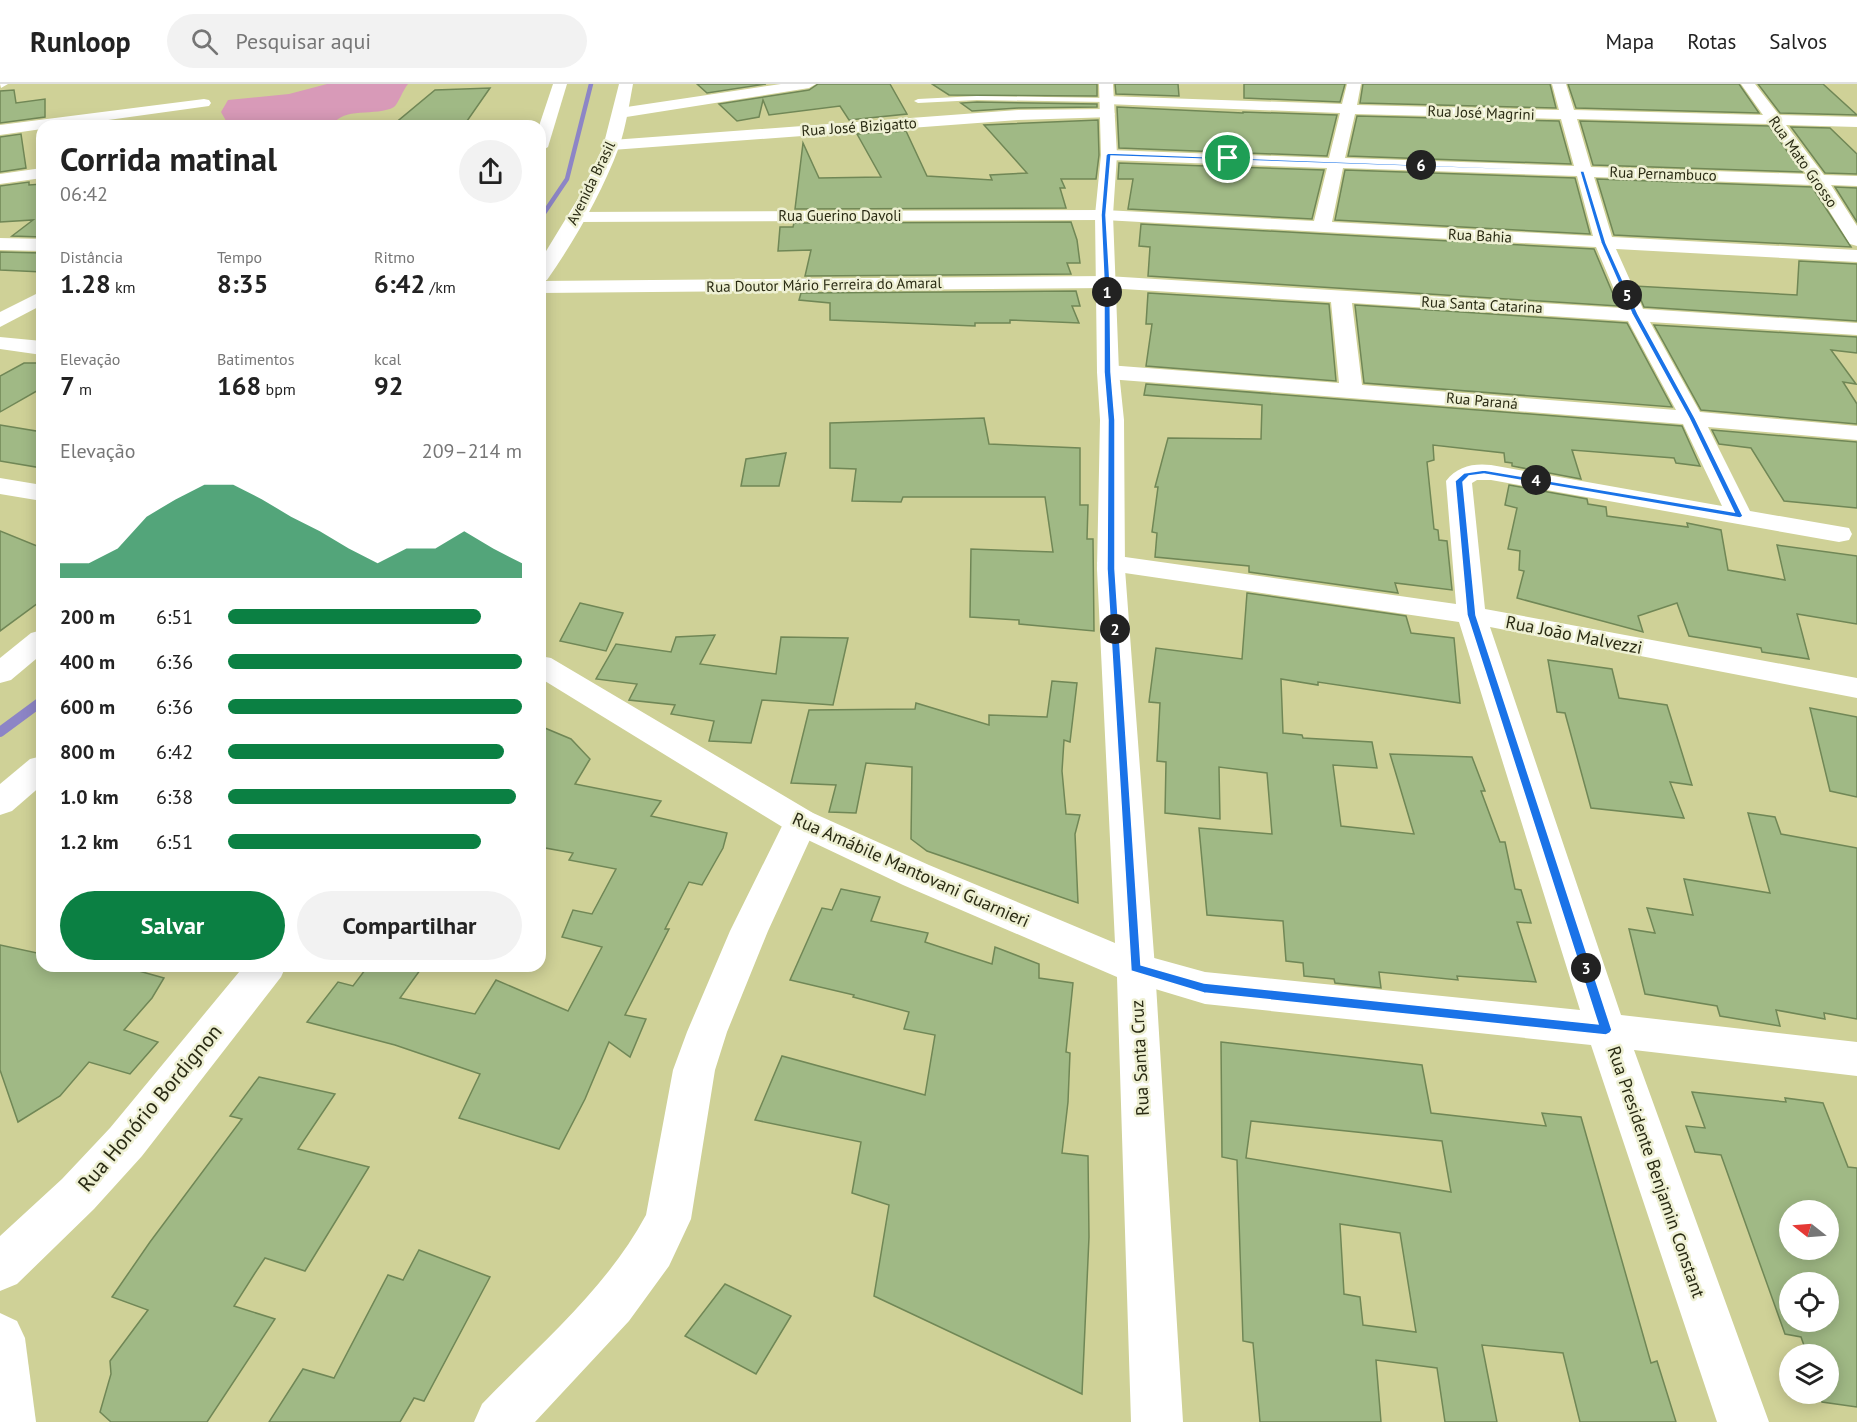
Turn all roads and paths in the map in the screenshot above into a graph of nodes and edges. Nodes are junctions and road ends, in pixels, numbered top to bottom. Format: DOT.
graph roads {
  1 [pos="198,84"];
  2 [pos="560,84"];
  3 [pos="626,84"];
  4 [pos="808,84"];
  5 [pos="1354,84"];
  6 [pos="1559,84"];
  7 [pos="1748,84"];
  8 [pos="1106,100"];
  9 [pos="918,101"];
  10 [pos="1348,110"];
  11 [pos="620,113"];
  12 [pos="1567,116"];
  13 [pos="103,120"];
  14 [pos="1774,121"];
  15 [pos="1857,122"];
  16 [pos="36,127"];
  17 [pos="546,128"];
  18 [pos="0,130"];
  19 [pos="612,145"];
  20 [pos="1108,155"];
  21 [pos="1336,162"];
  22 [pos="1582,171"];
  23 [pos="36,174"];
  24 [pos="0,179"];
  25 [pos="1818,179"];
  26 [pos="1857,181"];
  27 [pos="1104,215"];
  28 [pos="576,217"];
  29 [pos="1322,226"];
  30 [pos="1857,240"];
  31 [pos="1604,243"];
  32 [pos="0,244"];
  33 [pos="36,245"];
  34 [pos="1857,256"];
  35 [pos="546,266"];
  36 [pos="1107,282"];
  37 [pos="546,287"];
  38 [pos="1341,297"];
  39 [pos="36,300"];
  40 [pos="1635,314"];
  41 [pos="0,321"];
  42 [pos="36,321"];
  43 [pos="1857,329"];
  44 [pos="0,342"];
  45 [pos="36,347"];
  46 [pos="1108,372"];
  47 [pos="1351,390"];
  48 [pos="1692,418"];
  49 [pos="1857,433"];
  50 [pos="0,486"];
  51 [pos="36,492"];
  52 [pos="1740,516"];
  53 [pos="1839,534"];
  54 [pos="1111,563"];
  55 [pos="1471,615"];
  56 [pos="36,644"];
  57 [pos="546,669"];
  58 [pos="0,672"];
  59 [pos="1857,688"];
  60 [pos="36,772"];
  61 [pos="0,803"];
  62 [pos="801,822"];
  63 [pos="1136,968"];
  64 [pos="262,972"];
  65 [pos="1606,1030"];
  66 [pos="1857,1059"];
  67 [pos="0,1268"];
  68 [pos="0,1338"];
  69 [pos="10,1422"];
  70 [pos="500,1422"];
  71 [pos="1157,1422"];
  72 [pos="1743,1422"];
  1 -- 13 [label="street"];
  2 -- 17 [label="street"];
  3 -- 11 [label="street, Avenida Brasil"];
  4 -- 11 [label="street"];
  5 -- 10 [label="street"];
  6 -- 12 [label="street"];
  7 -- 14 [label="street, Rua Mato Grosso"];
  8 -- 9 [label="lane"];
  8 -- 10 [label="street, Rua José Magrini"];
  8 -- 19 [label="street, Rua José Bizigatto"];
  8 -- 20 [label="street, Rua Santa Cruz"];
  10 -- 12 [label="street, Rua José Magrini"];
  10 -- 21 [label="street"];
  11 -- 19 [label="street, Avenida Brasil"];
  12 -- 14 [label="street, Rua José Magrini"];
  12 -- 22 [label="street"];
  14 -- 15 [label="street, Rua José Magrini"];
  14 -- 25 [label="street, Rua Mato Grosso"];
  16 -- 18 [label="street"];
  19 -- 28 [label="street, Avenida Brasil"];
  20 -- 21 [label="street, Rua Pernambuco"];
  20 -- 27 [label="street, Rua Santa Cruz"];
  21 -- 22 [label="street, Rua Pernambuco"];
  21 -- 29 [label="street"];
  22 -- 25 [label="street, Rua Pernambuco"];
  22 -- 31 [label="street"];
  23 -- 24 [label="street"];
  25 -- 26 [label="street, Rua Pernambuco"];
  25 -- 30 [label="street, Rua Mato Grosso"];
  27 -- 28 [label="street, Rua Guerino Davoli"];
  27 -- 29 [label="street, Rua Bahia"];
  27 -- 36 [label="street, Rua Santa Cruz"];
  28 -- 35 [label="street, Avenida Brasil"];
  29 -- 31 [label="street, Rua Bahia"];
  31 -- 34 [label="street, Rua Bahia"];
  31 -- 40 [label="street"];
  32 -- 33 [label="street"];
  36 -- 37 [label="street, Rua Doutor Mário Ferreira do Amaral"];
  36 -- 38 [label="street, Rua Santa Catarina"];
  36 -- 46 [label="street, Rua Santa Cruz"];
  38 -- 40 [label="street, Rua Santa Catarina"];
  38 -- 47 [label="street"];
  39 -- 41 [label="street"];
  40 -- 43 [label="street, Rua Santa Catarina"];
  40 -- 48 [label="street"];
  42 -- 44 [label="street"];
  44 -- 45 [label="street"];
  46 -- 47 [label="street, Rua Paraná"];
  46 -- 54 [label="street, Rua Santa Cruz"];
  47 -- 48 [label="street, Rua Paraná"];
  48 -- 49 [label="street, Rua Paraná"];
  48 -- 52 [label="street"];
  50 -- 51 [label="street"];
  52 -- 53 [label="street"];
  52 -- 55 [label="street, Rua Presidente Benjamin Constant"];
  54 -- 55 [label="street, Rua João Malvezzi"];
  54 -- 63 [label="street, Rua Santa Cruz"];
  55 -- 59 [label="street, Rua João Malvezzi"];
  55 -- 65 [label="street, Rua Presidente Benjamin Constant"];
  56 -- 58 [label="street"];
  57 -- 62 [label="street, Rua Amábile Mantovani Guarnieri"];
  60 -- 61 [label="street"];
  62 -- 63 [label="street, Rua Amábile Mantovani Guarnieri"];
  62 -- 70 [label="street"];
  63 -- 65 [label="street, Rua Amábile Mantovani Guarnieri"];
  63 -- 71 [label="street, Rua Santa Cruz"];
  64 -- 67 [label="street, Rua Honório Bordignon"];
  65 -- 66 [label="street, Rua Amábile Mantovani Guarnieri"];
  65 -- 72 [label="street, Rua Presidente Benjamin Constant"];
  68 -- 69 [label="street"];
}
